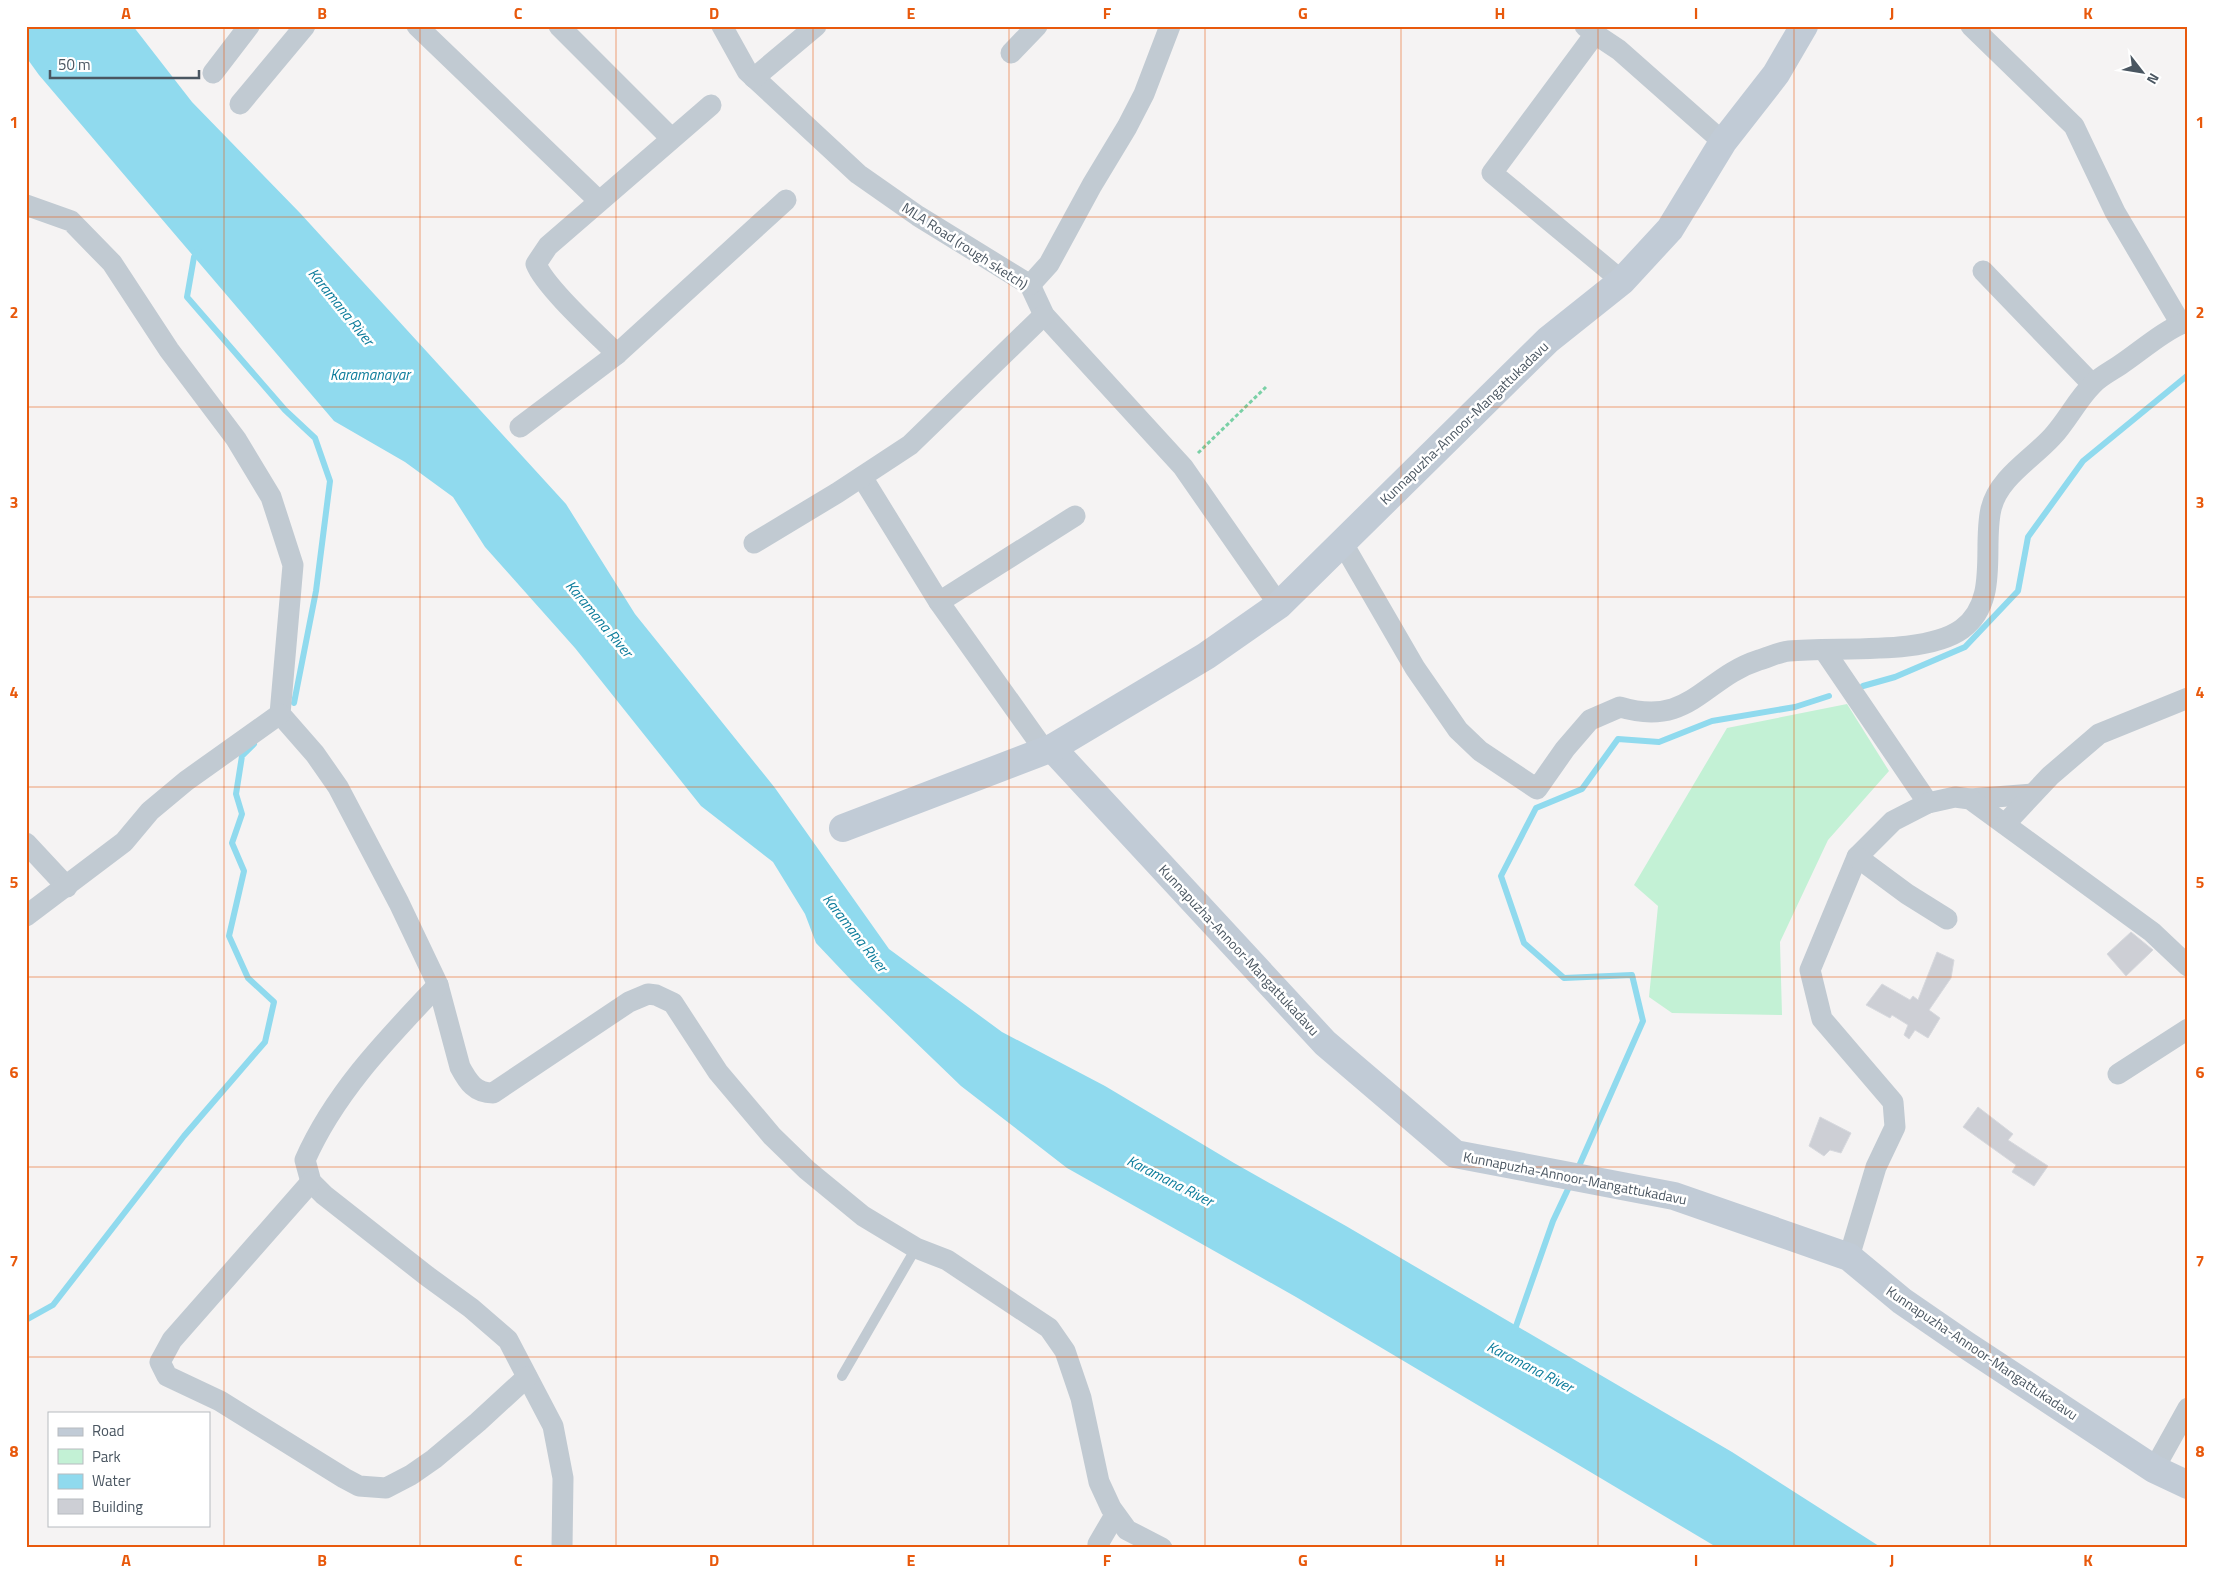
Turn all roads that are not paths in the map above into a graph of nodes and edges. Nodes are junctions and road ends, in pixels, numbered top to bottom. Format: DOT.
graph roads {
  1 [pos="249,26"];
  2 [pos="305,26"];
  3 [pos="417,26"];
  4 [pos="560,26"];
  5 [pos="722,26"];
  6 [pos="816,26"];
  7 [pos="1038,26"];
  8 [pos="1170,26"];
  9 [pos="1804,26"];
  10 [pos="1971,26"];
  11 [pos="1590,30"];
  12 [pos="1010,53"];
  13 [pos="214,72"];
  14 [pos="754,78"];
  15 [pos="240,104"];
  16 [pos="711,105"];
  17 [pos="671,138"];
  18 [pos="1723,142"];
  19 [pos="786,200"];
  20 [pos="599,201"];
  21 [pos="26,204"];
  22 [pos="1983,271"];
  23 [pos="1622,281"];
  24 [pos="1030,285"];
  25 [pos="1044,315"];
  26 [pos="2184,322"];
  27 [pos="617,354"];
  28 [pos="2092,384"];
  29 [pos="520,427"];
  30 [pos="862,477"];
  31 [pos="1075,516"];
  32 [pos="1342,542"];
  33 [pos="754,543"];
  34 [pos="939,602"];
  35 [pos="1279,605"];
  36 [pos="1824,650"];
  37 [pos="2188,698"];
  38 [pos="280,714"];
  39 [pos="1049,749"];
  40 [pos="2033,794"];
  41 [pos="1970,799"];
  42 [pos="1928,803"];
  43 [pos="2005,824"];
  44 [pos="843,828"];
  45 [pos="26,843"];
  46 [pos="1856,857"];
  47 [pos="67,887"];
  48 [pos="26,916"];
  49 [pos="1947,919"];
  50 [pos="2188,966"];
  51 [pos="438,985"];
  52 [pos="2188,1029"];
  53 [pos="2118,1074"];
  54 [pos="311,1182"];
  55 [pos="916,1248"];
  56 [pos="1849,1257"];
  57 [pos="842,1376"];
  58 [pos="527,1377"];
  59 [pos="2188,1408"];
  60 [pos="2154,1469"];
  61 [pos="2188,1485"];
  62 [pos="1115,1515"];
  63 [pos="562,1548"];
  64 [pos="1100,1548"];
  65 [pos="1162,1548"];
  1 -- 13 [label="street"];
  2 -- 15 [label="street"];
  3 -- 20 [label="street"];
  4 -- 17 [label="street"];
  5 -- 14 [label="street, MLA Road (rough sketch)"];
  6 -- 14 [label="street"];
  7 -- 12 [label="street"];
  8 -- 24 [label="street"];
  9 -- 18 [label="street, Kunnapuzha-Annoor-Mangattukadavu"];
  10 -- 26 [label="street"];
  11 -- 18 [label="street"];
  11 -- 23 [label="street"];
  14 -- 24 [label="street, MLA Road (rough sketch)"];
  16 -- 17 [label="street"];
  17 -- 20 [label="street"];
  18 -- 23 [label="street, Kunnapuzha-Annoor-Mangattukadavu"];
  19 -- 27 [label="street"];
  20 -- 27 [label="street"];
  21 -- 38 [label="street"];
  22 -- 28 [label="street"];
  23 -- 32 [label="street, Kunnapuzha-Annoor-Mangattukadavu"];
  24 -- 25 [label="street, MLA Road (rough sketch)"];
  25 -- 30 [label="street"];
  25 -- 35 [label="street, MLA Road (rough sketch)"];
  26 -- 28 [label="street"];
  27 -- 29 [label="street"];
  28 -- 36 [label="street"];
  30 -- 33 [label="street"];
  30 -- 34 [label="street"];
  31 -- 34 [label="street"];
  32 -- 35 [label="street, Kunnapuzha-Annoor-Mangattukadavu"];
  32 -- 36 [label="street"];
  34 -- 39 [label="street"];
  35 -- 39 [label="street, Kunnapuzha-Annoor-Mangattukadavu"];
  36 -- 42 [label="street"];
  37 -- 40 [label="street"];
  38 -- 47 [label="street"];
  38 -- 51 [label="street"];
  39 -- 44 [label="street, Kunnapuzha-Annoor-Mangattukadavu"];
  39 -- 56 [label="street, Kunnapuzha-Annoor-Mangattukadavu"];
  40 -- 41 [label="street"];
  40 -- 43 [label="street"];
  41 -- 42 [label="street"];
  41 -- 43 [label="street"];
  42 -- 46 [label="street"];
  43 -- 50 [label="street"];
  45 -- 47 [label="street"];
  46 -- 49 [label="street"];
  46 -- 56 [label="street"];
  47 -- 48 [label="street"];
  51 -- 54 [label="street"];
  51 -- 55 [label="street"];
  52 -- 53 [label="street"];
  54 -- 58 [label="street"];
  54 -- 58 [label="street"];
  55 -- 57 [label="lane"];
  55 -- 62 [label="street"];
  56 -- 60 [label="street, Kunnapuzha-Annoor-Mangattukadavu"];
  58 -- 63 [label="street"];
  59 -- 60 [label="street"];
  60 -- 61 [label="street, Kunnapuzha-Annoor-Mangattukadavu"];
  62 -- 64 [label="street"];
  62 -- 65 [label="street"];
}
